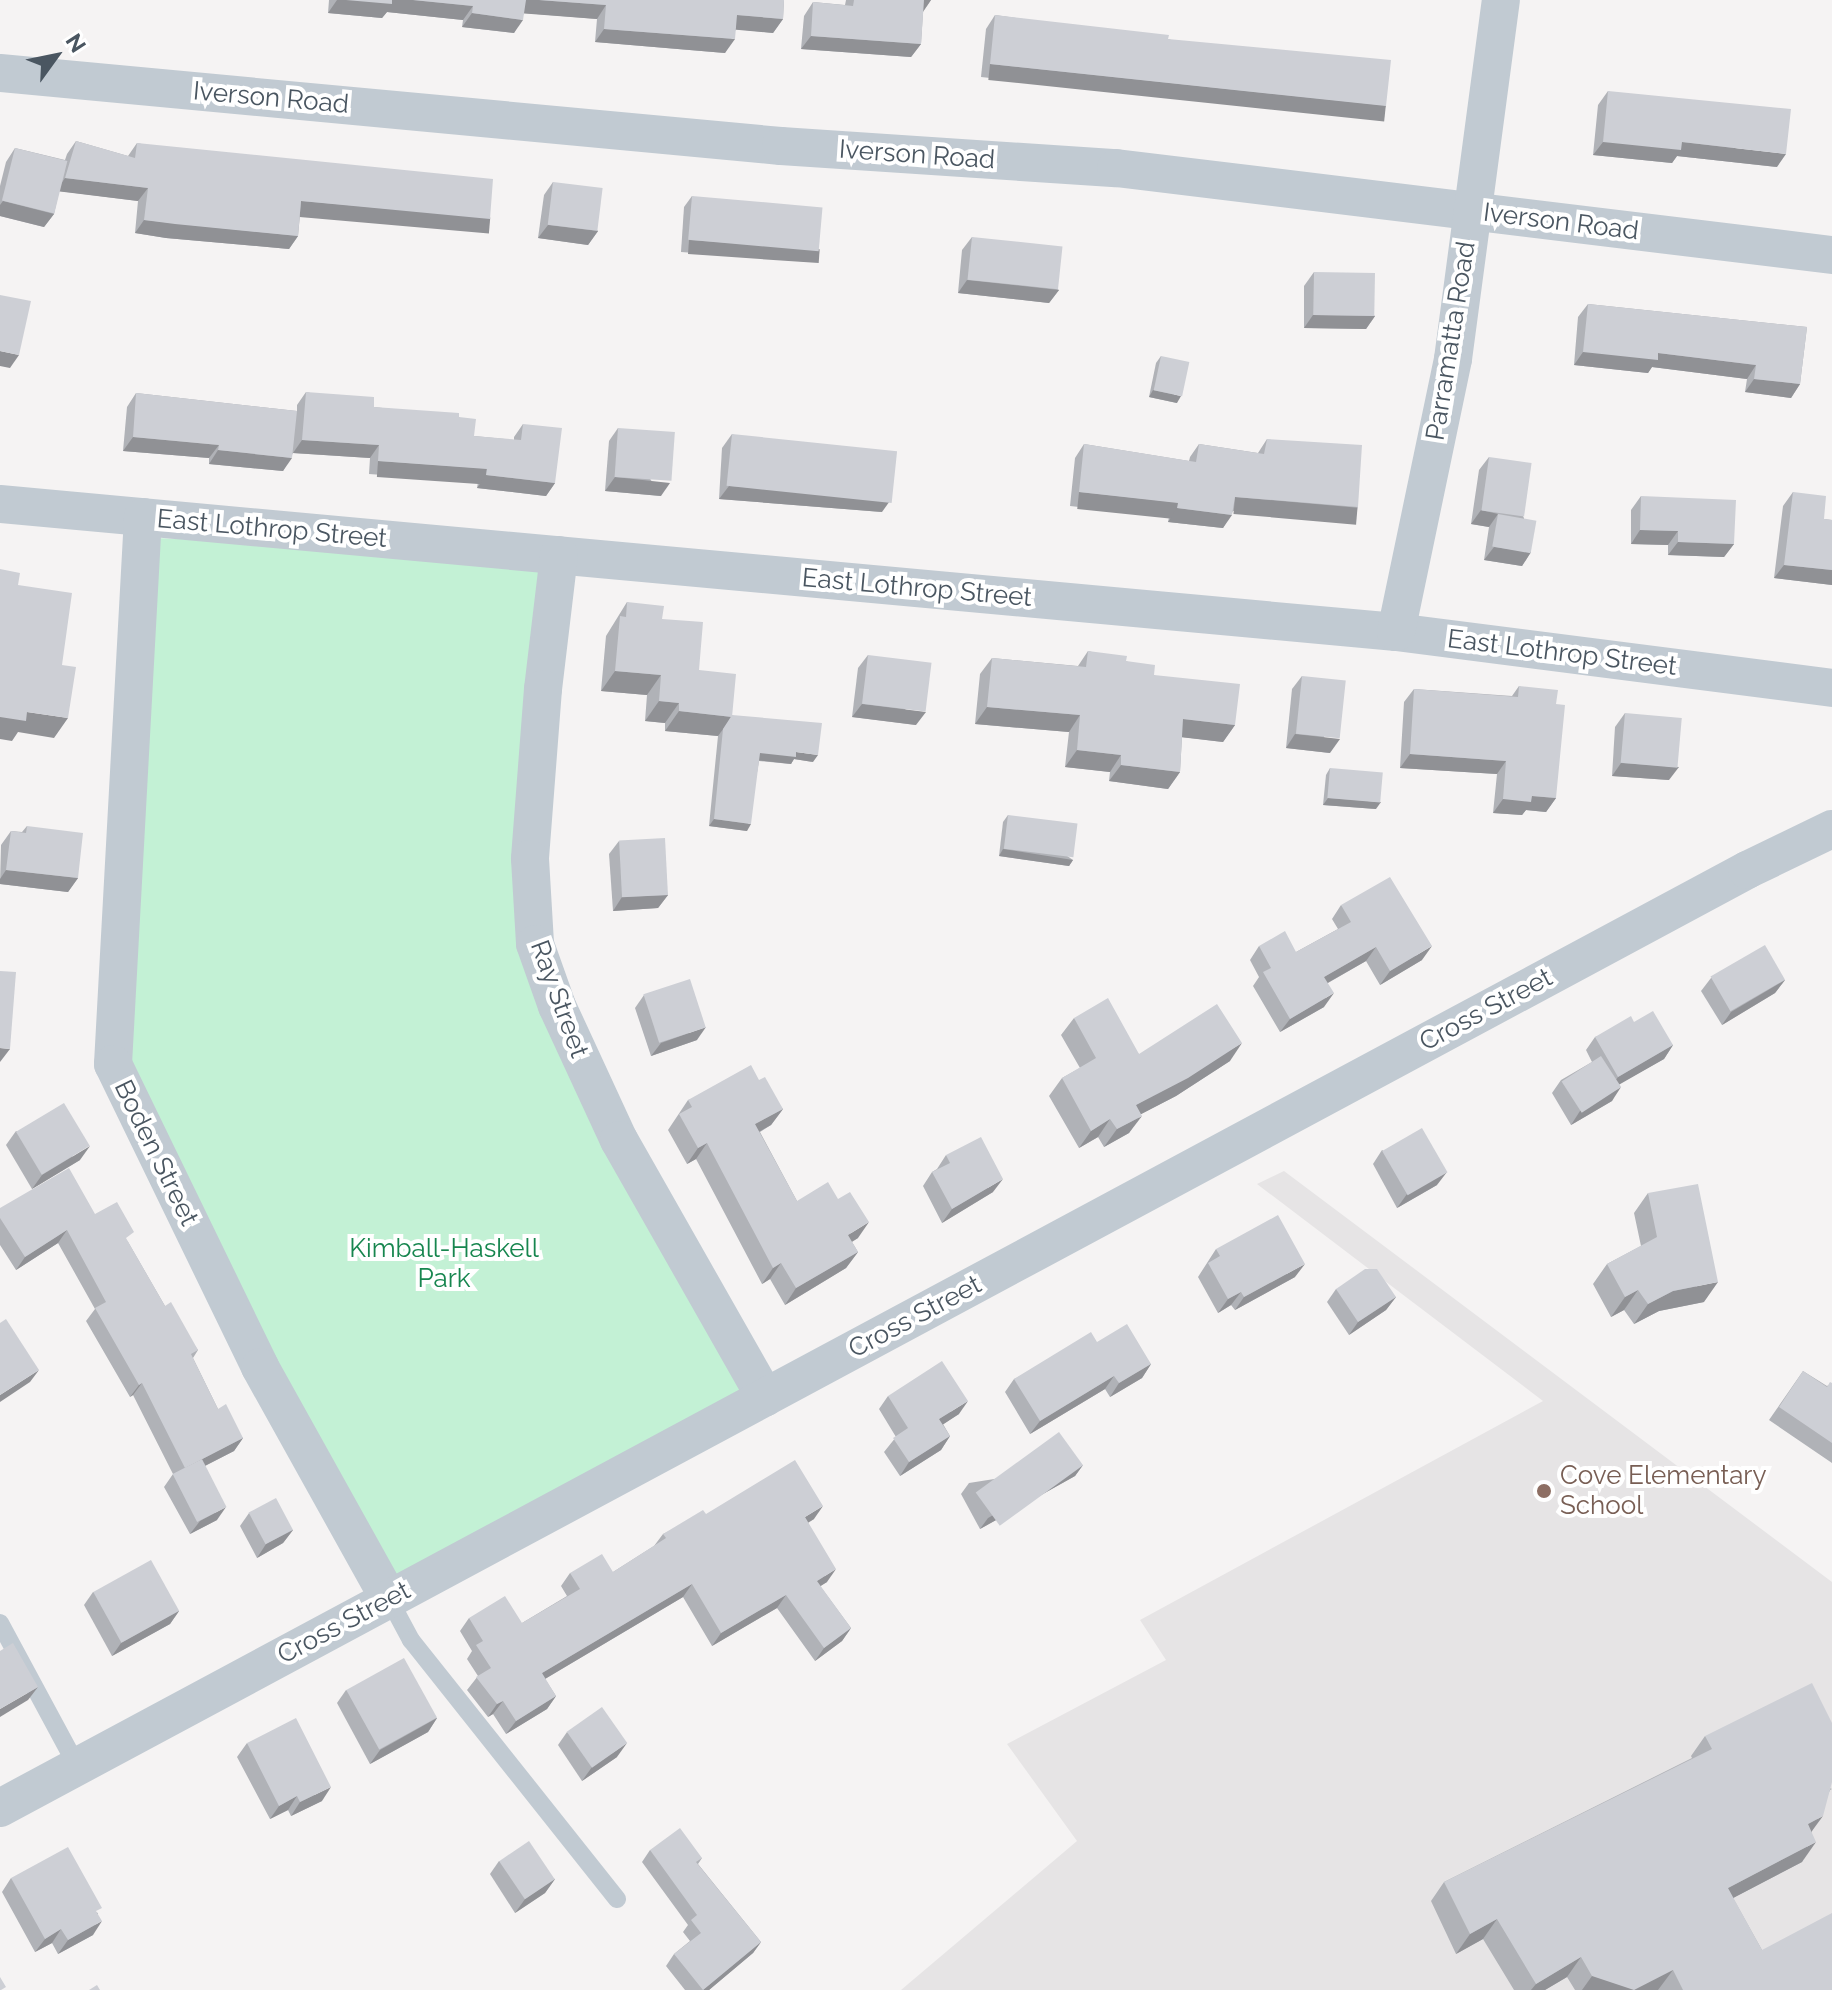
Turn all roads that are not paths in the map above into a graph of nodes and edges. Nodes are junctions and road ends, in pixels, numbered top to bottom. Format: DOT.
graph roads {
  1 [pos="1501,0"];
  2 [pos="0,73"];
  3 [pos="1472,211"];
  4 [pos="1832,255"];
  5 [pos="0,504"];
  6 [pos="143,517"];
  7 [pos="559,555"];
  8 [pos="1396,632"];
  9 [pos="1832,688"];
  10 [pos="1832,829"];
  11 [pos="765,1397"];
  12 [pos="389,1599"];
  13 [pos="0,1623"];
  14 [pos="77,1766"];
  15 [pos="0,1808"];
  16 [pos="617,1899"];
  1 -- 3 [label="street, Parramatta Road"];
  2 -- 3 [label="street, Iverson Road"];
  3 -- 4 [label="street, Iverson Road"];
  3 -- 8 [label="street, Parramatta Road"];
  5 -- 6 [label="street, East Lothrop Street"];
  6 -- 7 [label="street, East Lothrop Street"];
  6 -- 12 [label="street, Boden Street"];
  7 -- 8 [label="street, East Lothrop Street"];
  7 -- 11 [label="street, Ray Street"];
  8 -- 9 [label="street, East Lothrop Street"];
  10 -- 11 [label="street, Cross Street"];
  11 -- 12 [label="street, Cross Street"];
  12 -- 14 [label="street, Cross Street"];
  12 -- 16 [label="lane"];
  13 -- 14 [label="lane"];
  14 -- 15 [label="street, Cross Street"];
}
